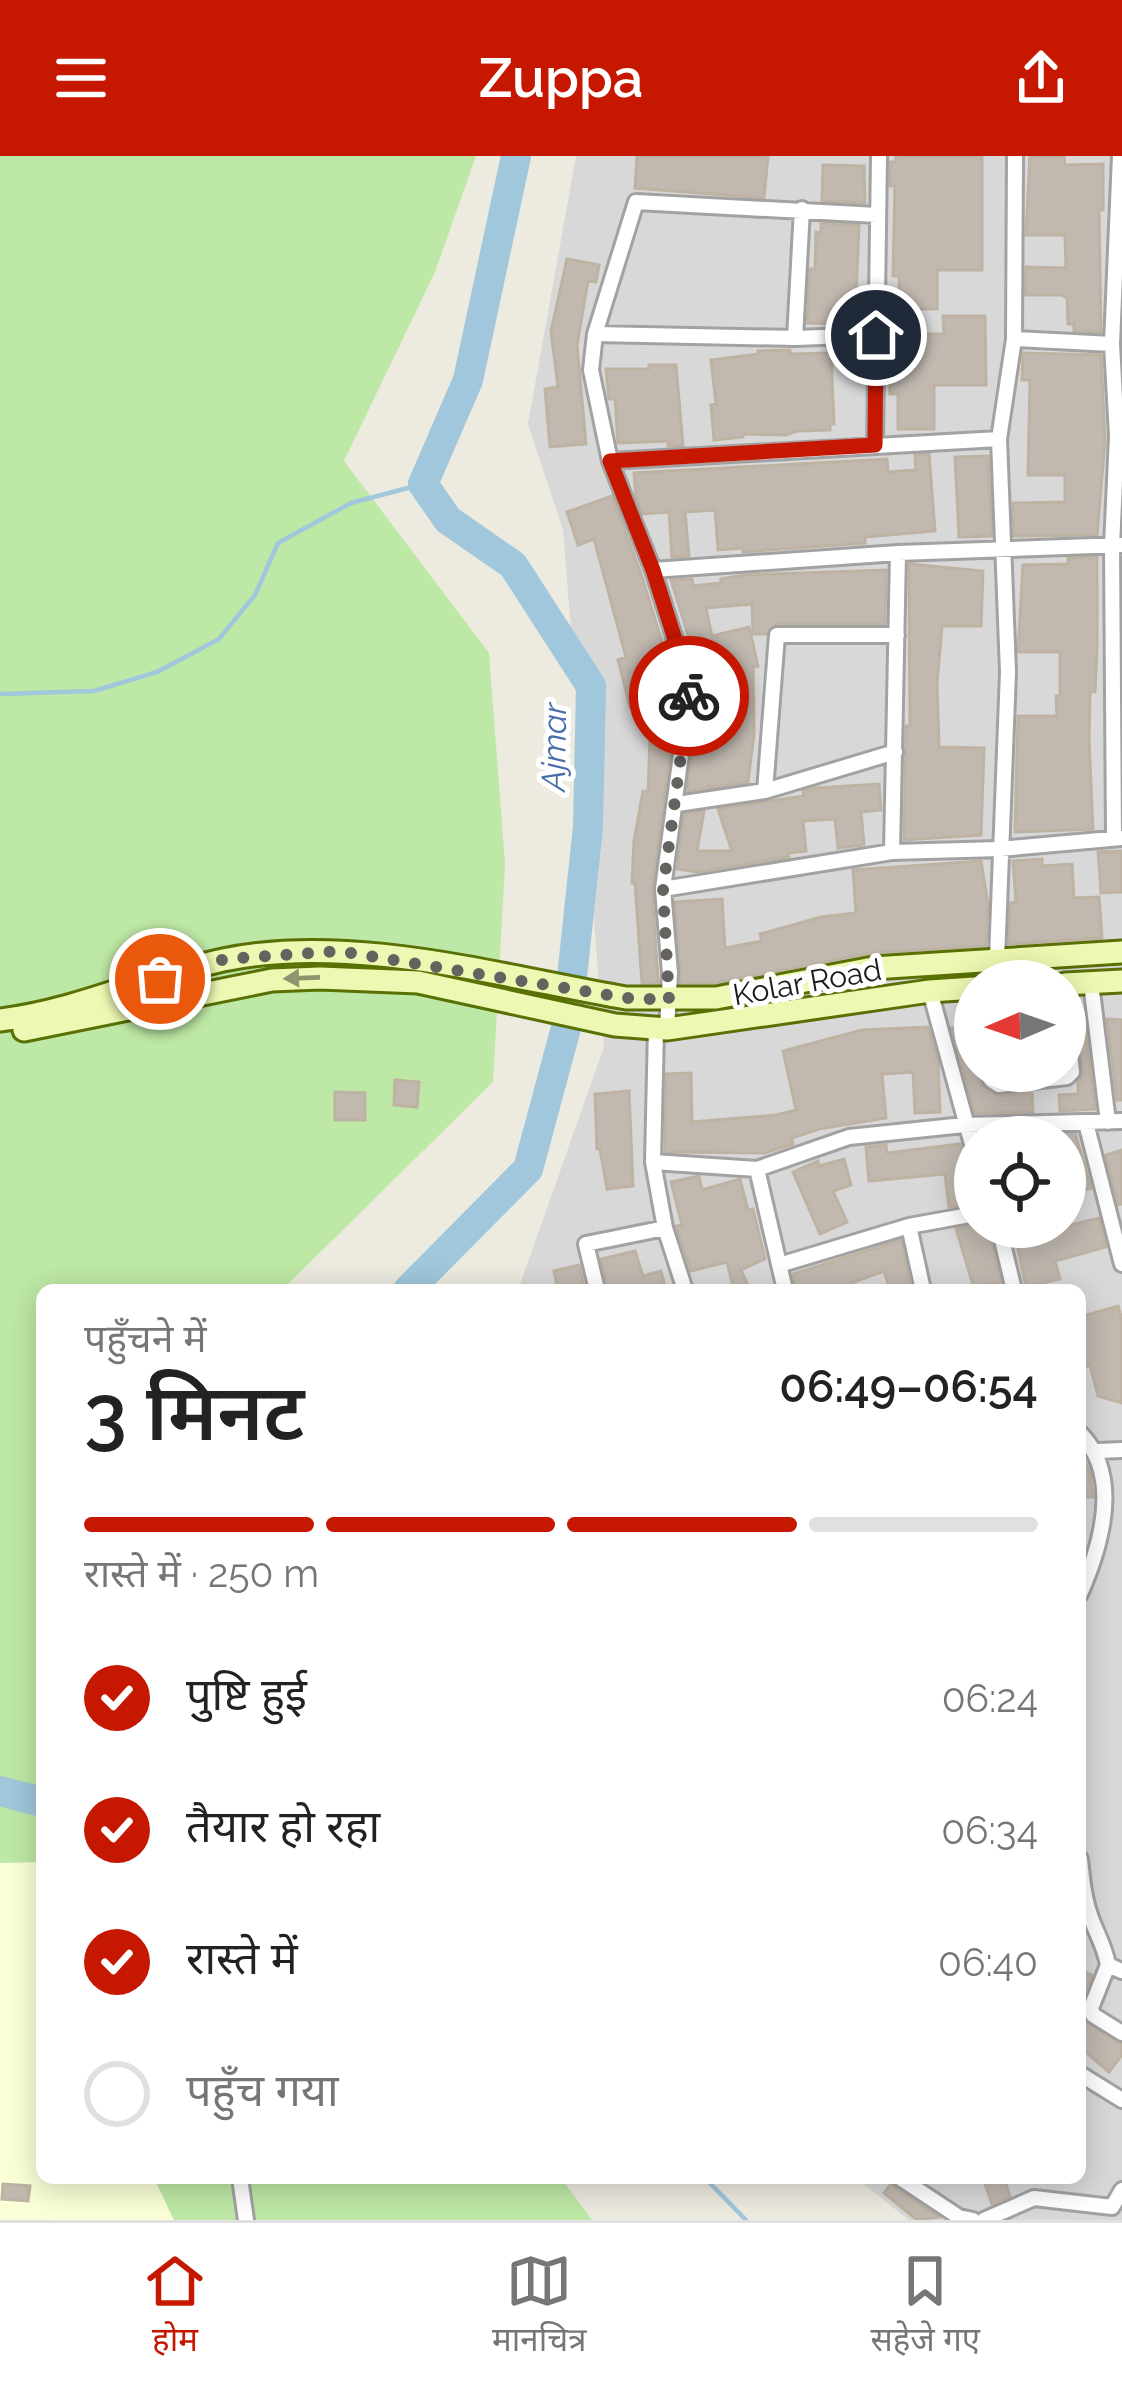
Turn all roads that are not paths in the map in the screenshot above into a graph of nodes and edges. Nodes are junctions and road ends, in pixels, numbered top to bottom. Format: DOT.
graph roads {
  1 [pos="879,156"];
  2 [pos="1016,156"];
  3 [pos="1120,156"];
  4 [pos="802,209"];
  5 [pos="877,215"];
  6 [pos="1119,231"];
  7 [pos="595,334"];
  8 [pos="876,335"];
  9 [pos="795,338"];
  10 [pos="1014,339"];
  11 [pos="1112,344"];
  12 [pos="1119,436"];
  13 [pos="999,440"];
  14 [pos="875,445"];
  15 [pos="610,461"];
  16 [pos="1117,546"];
  17 [pos="1002,551"];
  18 [pos="898,553"];
  19 [pos="653,570"];
  20 [pos="1117,634"];
  21 [pos="897,635"];
  22 [pos="895,752"];
  23 [pos="765,791"];
  24 [pos="676,804"];
  25 [pos="1118,838"];
  26 [pos="1000,849"];
  27 [pos="892,852"];
  28 [pos="663,889"];
  29 [pos="1122,952"];
  30 [pos="997,959"];
  31 [pos="418,972"];
  32 [pos="1122,981"];
  33 [pos="1086,982"];
  34 [pos="1091,982"];
  35 [pos="954,989"];
  36 [pos="930,991"];
  37 [pos="669,1000"];
  38 [pos="0,1020"];
  39 [pos="662,1028"];
  40 [pos="0,1034"];
  41 [pos="962,1116"];
  42 [pos="1115,1122"];
  43 [pos="1086,1123"];
  44 [pos="954,1126"];
  45 [pos="652,1162"];
  46 [pos="758,1169"];
  47 [pos="954,1218"];
  48 [pos="909,1226"];
  49 [pos="665,1228"];
  50 [pos="1004,1248"];
  51 [pos="1122,1264"];
  52 [pos="779,1265"];
  53 [pos="596,1284"];
  54 [pos="684,1284"];
  55 [pos="784,1284"];
  56 [pos="922,1284"];
  57 [pos="1013,1284"];
  58 [pos="1086,1438"];
  59 [pos="1122,1450"];
  60 [pos="1098,1451"];
  61 [pos="1086,1569"];
  62 [pos="1086,1900"];
  63 [pos="1115,1968"];
  64 [pos="1122,2033"];
  65 [pos="1086,2078"];
  66 [pos="1122,2100"];
  67 [pos="242,2184"];
  68 [pos="909,2184"];
  69 [pos="1122,2190"];
  70 [pos="1109,2214"];
  71 [pos="246,2220"];
  72 [pos="973,2220"];
  73 [pos="984,2220"];
  1 -- 5 [label="street"];
  2 -- 10 [label="street"];
  3 -- 6 [label="street"];
  4 -- 5 [label="street"];
  4 -- 7 [label="street"];
  4 -- 9 [label="street"];
  5 -- 8 [label="street"];
  6 -- 11 [label="street"];
  7 -- 9 [label="street"];
  7 -- 15 [label="street"];
  8 -- 9 [label="street"];
  8 -- 14 [label="street"];
  10 -- 11 [label="street"];
  10 -- 13 [label="street"];
  11 -- 12 [label="street"];
  12 -- 16 [label="street"];
  13 -- 14 [label="street"];
  13 -- 17 [label="street"];
  14 -- 15 [label="street"];
  15 -- 19 [label="street"];
  16 -- 17 [label="street"];
  16 -- 20 [label="street"];
  17 -- 18 [label="street"];
  17 -- 26 [label="street"];
  18 -- 19 [label="street"];
  18 -- 21 [label="street"];
  19 -- 24 [label="street"];
  20 -- 25 [label="street"];
  21 -- 22 [label="street"];
  21 -- 23 [label="street"];
  22 -- 23 [label="street"];
  22 -- 27 [label="street"];
  23 -- 24 [label="street"];
  24 -- 28 [label="street"];
  25 -- 26 [label="street"];
  26 -- 27 [label="street"];
  26 -- 30 [label="street"];
  27 -- 28 [label="street"];
  28 -- 37 [label="street"];
  29 -- 30 [label="main road, Kolar Road"];
  30 -- 37 [label="main road, Kolar Road"];
  31 -- 37 [label="main road, Kolar Road"];
  31 -- 38 [label="main road, Kolar Road"];
  31 -- 39 [label="main road, Kolar Road"];
  31 -- 40 [label="main road, Kolar Road, one-way"];
  32 -- 34 [label="main road"];
  33 -- 34 [label="main road"];
  34 -- 42 [label="street"];
  35 -- 36 [label="main road, Kolar Road"];
  36 -- 39 [label="main road, Kolar Road"];
  36 -- 41 [label="street"];
  37 -- 39 [label="street"];
  39 -- 45 [label="street"];
  42 -- 43 [label="street"];
  43 -- 51 [label="street"];
  44 -- 46 [label="street"];
  45 -- 46 [label="street"];
  45 -- 49 [label="street"];
  46 -- 52 [label="street"];
  47 -- 48 [label="street"];
  48 -- 52 [label="street"];
  48 -- 56 [label="street"];
  49 -- 53 [label="street"];
  49 -- 54 [label="street"];
  50 -- 57 [label="street"];
  52 -- 55 [label="street"];
  58 -- 60 [label="street"];
  59 -- 60 [label="street"];
  60 -- 61 [label="street"];
  62 -- 63 [label="street"];
  63 -- 64 [label="street"];
  65 -- 66 [label="street"];
  67 -- 71 [label="street"];
  68 -- 72 [label="street"];
  69 -- 70 [label="street"];
  70 -- 73 [label="street"];
}
